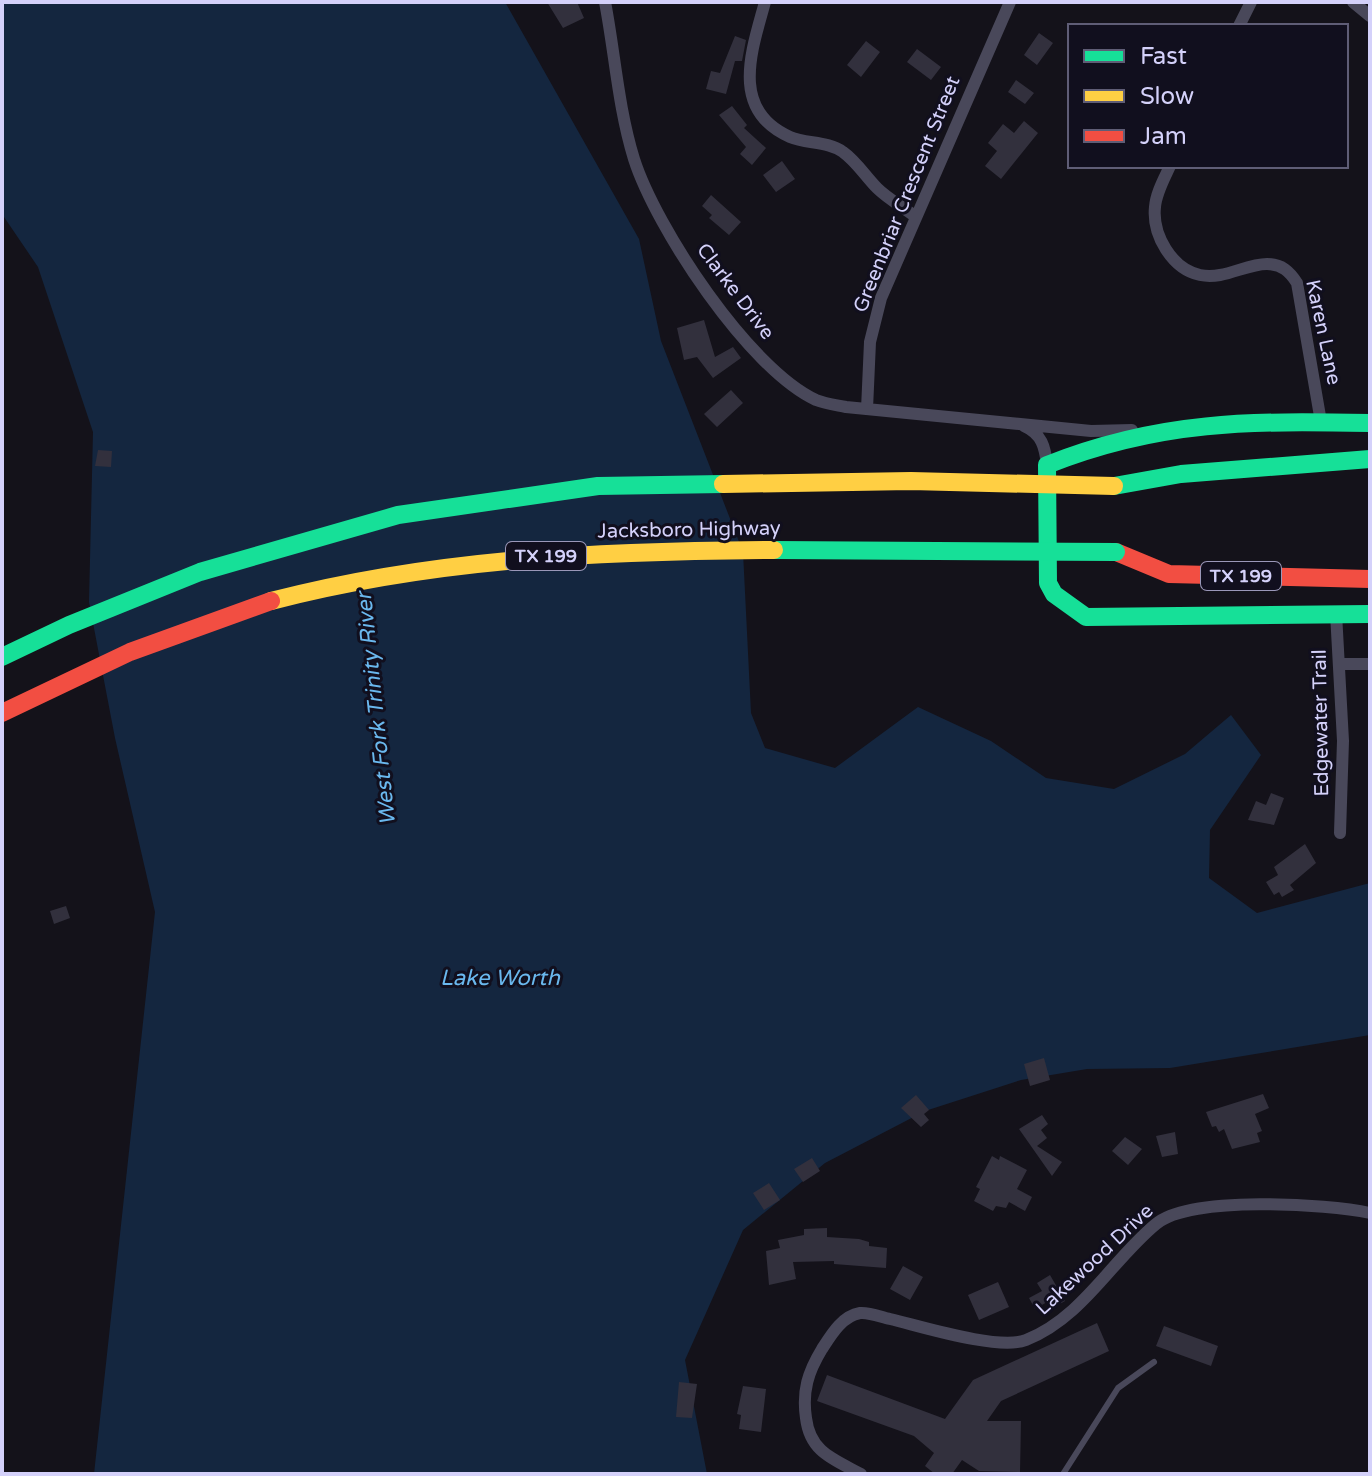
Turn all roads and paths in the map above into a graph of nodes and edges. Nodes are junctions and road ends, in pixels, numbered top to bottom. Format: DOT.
graph roads {
  1 [pos="605,2"];
  2 [pos="765,2"];
  3 [pos="1010,2"];
  4 [pos="1251,2"];
  5 [pos="1353,2"];
  6 [pos="1370,16"];
  7 [pos="1240,24"];
  8 [pos="1169,168"];
  9 [pos="916,217"];
  10 [pos="867,409"];
  11 [pos="1321,422"];
  12 [pos="1013,423"];
  13 [pos="1370,423"];
  14 [pos="1148,430"];
  15 [pos="1370,459"];
  16 [pos="1047,465"];
  17 [pos="1370,579"];
  18 [pos="1336,613"];
  19 [pos="1370,614"];
  20 [pos="2,657"];
  21 [pos="1341,664"];
  22 [pos="1370,664"];
  23 [pos="2,713"];
  24 [pos="1340,833"];
  25 [pos="1370,1213"];
  26 [pos="1154,1362"];
  27 [pos="861,1474"];
  28 [pos="1063,1474"];
  1 -- 10 [label="street, Clarke Drive"];
  2 -- 9 [label="street"];
  3 -- 9 [label="street, Greenbriar Crescent Street"];
  4 -- 7 [label="street"];
  5 -- 6 [label="street"];
  8 -- 11 [label="street, Karen Lane"];
  9 -- 10 [label="street, Greenbriar Crescent Street"];
  10 -- 12 [label="street, Clarke Drive"];
  11 -- 13 [label="main road"];
  11 -- 14 [label="main road"];
  12 -- 14 [label="street, Clarke Drive"];
  12 -- 16 [label="street"];
  14 -- 16 [label="main road"];
  15 -- 20 [label="main road, bridge"];
  16 -- 18 [label="main road, TX 199"];
  17 -- 23 [label="main road, Jacksboro Highway / TX 199, bridge"];
  18 -- 19 [label="main road, TX 199"];
  18 -- 21 [label="street, Edgewater Trail"];
  21 -- 22 [label="street"];
  21 -- 24 [label="street, Edgewater Trail"];
  25 -- 27 [label="street, Lakewood Drive"];
  26 -- 28 [label="lane"];
}
